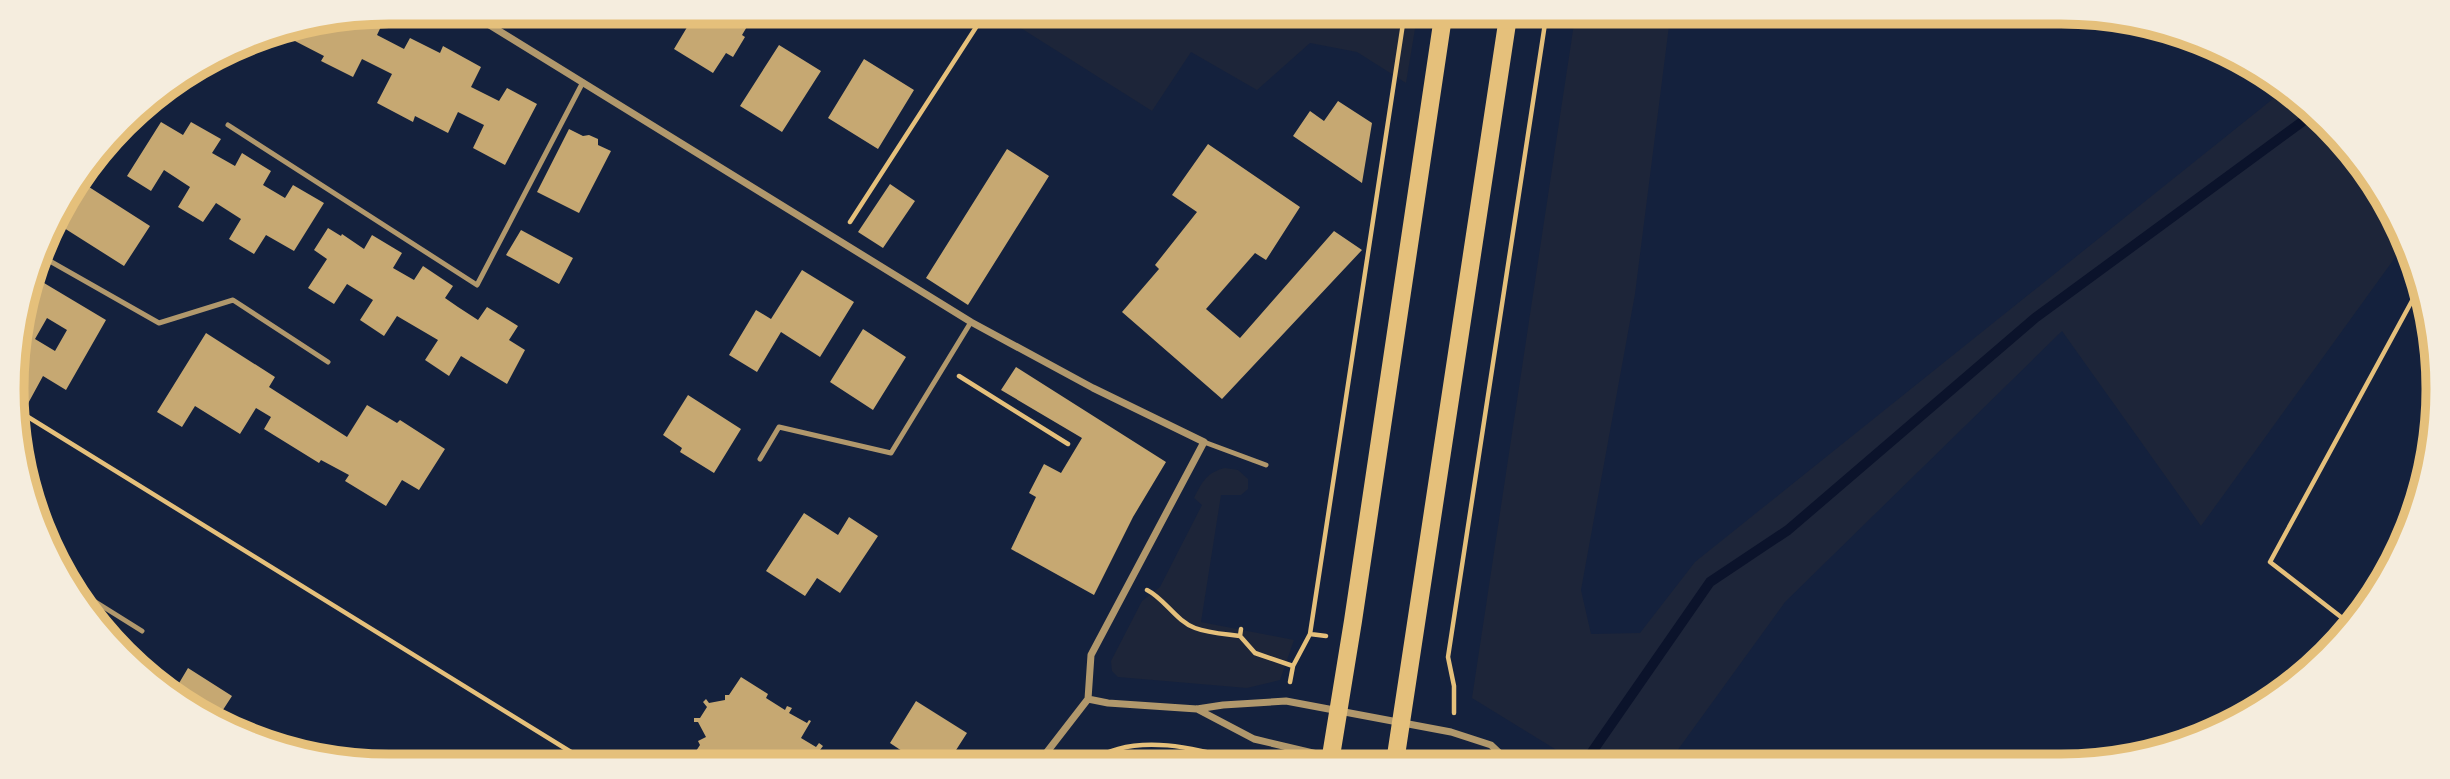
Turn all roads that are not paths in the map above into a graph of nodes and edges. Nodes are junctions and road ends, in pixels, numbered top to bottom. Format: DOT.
graph roads {
  1 [pos="488,24"];
  2 [pos="1442,24"];
  3 [pos="1507,24"];
  4 [pos="583,82"];
  5 [pos="228,125"];
  6 [pos="48,260"];
  7 [pos="971,322"];
  8 [pos="328,362"];
  9 [pos="1204,442"];
  10 [pos="760,459"];
  11 [pos="1266,465"];
  12 [pos="91,599"];
  13 [pos="142,631"];
  14 [pos="1088,699"];
  15 [pos="1196,709"];
  16 [pos="1337,710"];
  17 [pos="1401,723"];
  18 [pos="1045,754"];
  19 [pos="1308,754"];
  20 [pos="1331,754"];
  21 [pos="1396,754"];
  22 [pos="1501,754"];
  1 -- 4 [label="street"];
  2 -- 16 [label="main road"];
  3 -- 17 [label="main road"];
  4 -- 5 [label="lane"];
  4 -- 7 [label="street"];
  6 -- 8 [label="lane"];
  7 -- 9 [label="street"];
  7 -- 10 [label="lane"];
  9 -- 11 [label="lane"];
  9 -- 14 [label="street"];
  12 -- 13 [label="lane"];
  14 -- 15 [label="street"];
  14 -- 18 [label="street"];
  15 -- 16 [label="street"];
  15 -- 19 [label="street"];
  16 -- 17 [label="street"];
  16 -- 20 [label="main road"];
  17 -- 21 [label="main road"];
  17 -- 22 [label="street"];
}
